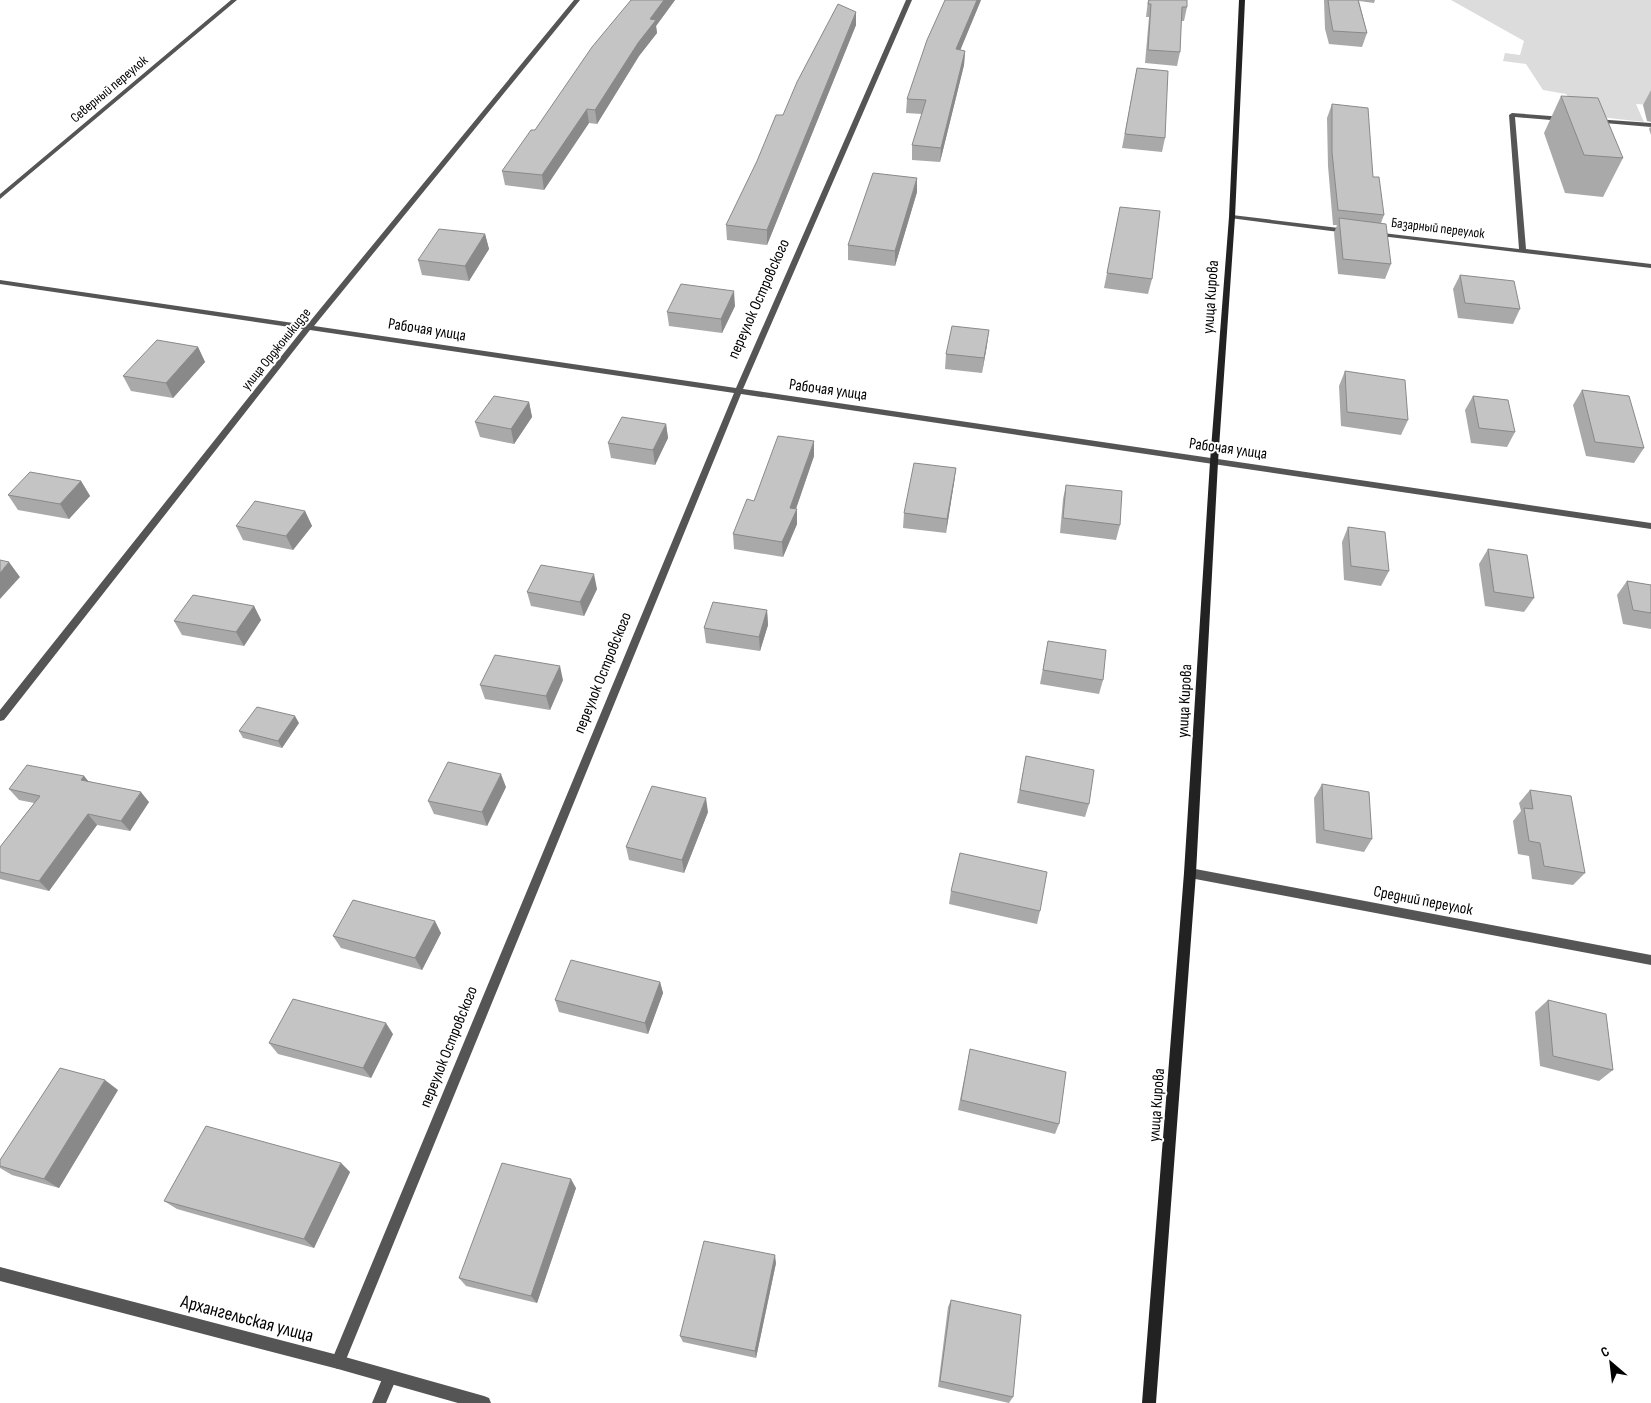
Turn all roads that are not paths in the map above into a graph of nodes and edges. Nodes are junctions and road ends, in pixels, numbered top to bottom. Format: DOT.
graph roads {
  1 [pos="234,0"];
  2 [pos="577,0"];
  3 [pos="909,0"];
  4 [pos="1242,0"];
  5 [pos="1572,120"];
  6 [pos="1592,121"];
  7 [pos="1651,126"];
  8 [pos="0,197"];
  9 [pos="1232,217"];
  10 [pos="1359,232"];
  11 [pos="1368,233"];
  12 [pos="1523,250"];
  13 [pos="1651,266"];
  14 [pos="0,282"];
  15 [pos="309,328"];
  16 [pos="738,392"];
  17 [pos="1214,462"];
  18 [pos="1651,526"];
  19 [pos="0,717"];
  20 [pos="1190,873"];
  21 [pos="1651,960"];
  22 [pos="0,1274"];
  23 [pos="338,1362"];
  24 [pos="390,1377"];
  25 [pos="379,1403"];
  26 [pos="484,1403"];
  27 [pos="1149,1403"];
  1 -- 8 [label="street, Северный переулок"];
  2 -- 15 [label="street, улица Орджоникидзе"];
  3 -- 16 [label="street, переулок Островского"];
  4 -- 9 [label="main road, улица Кирова"];
  5 -- 12 [label="street"];
  6 -- 7 [label="street"];
  9 -- 10 [label="street"];
  9 -- 17 [label="main road, улица Кирова"];
  11 -- 12 [label="street, Базарный переулок"];
  12 -- 13 [label="street, Базарный переулок"];
  14 -- 15 [label="street, Рабочая улица"];
  15 -- 16 [label="street, Рабочая улица"];
  15 -- 19 [label="street, улица Орджоникидзе"];
  16 -- 17 [label="street, Рабочая улица"];
  16 -- 23 [label="street, переулок Островского"];
  17 -- 18 [label="street, Рабочая улица"];
  17 -- 20 [label="main road, улица Кирова"];
  20 -- 21 [label="street, Средний переулок"];
  20 -- 27 [label="main road, улица Кирова"];
  22 -- 23 [label="street, Архангельская улица"];
  23 -- 24 [label="street, Архангельская улица"];
  24 -- 25 [label="street"];
  24 -- 26 [label="street, Архангельская улица"];
}
